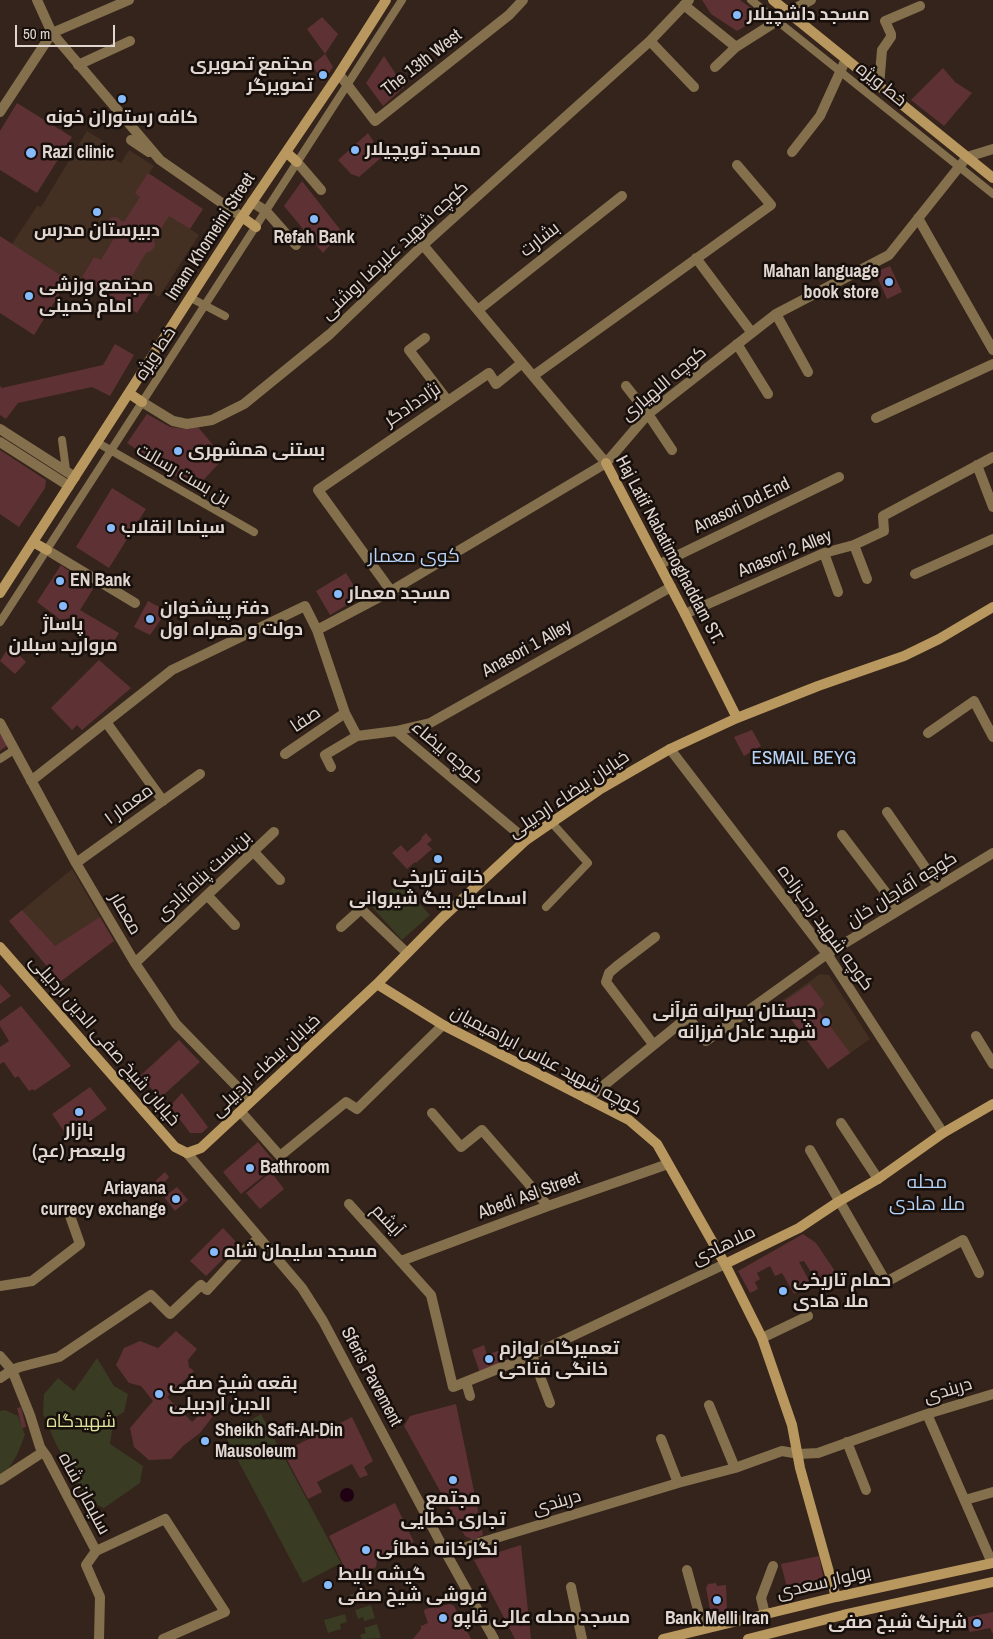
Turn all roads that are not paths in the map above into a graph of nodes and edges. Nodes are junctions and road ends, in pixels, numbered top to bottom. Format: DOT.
graph roads {
  1 [pos="37,0"];
  2 [pos="129,0"];
  3 [pos="386,0"];
  4 [pos="402,0"];
  5 [pos="523,0"];
  6 [pos="750,0"];
  7 [pos="773,0"];
  8 [pos="811,0"];
  9 [pos="686,2"];
  10 [pos="920,6"];
  11 [pos="787,11"];
  12 [pos="777,21"];
  13 [pos="52,33"];
  14 [pos="130,41"];
  15 [pos="650,41"];
  16 [pos="736,47"];
  17 [pos="846,59"];
  18 [pos="78,65"];
  19 [pos="714,66"];
  20 [pos="839,71"];
  21 [pos="339,74"];
  22 [pos="347,85"];
  23 [pos="879,86"];
  24 [pos="694,87"];
  25 [pos="0,112"];
  26 [pos="131,140"];
  27 [pos="993,149"];
  28 [pos="286,152"];
  29 [pos="792,152"];
  30 [pos="967,157"];
  31 [pos="160,160"];
  32 [pos="298,162"];
  33 [pos="737,165"];
  34 [pos="959,167"];
  35 [pos="993,178"];
  36 [pos="321,190"];
  37 [pos="993,194"];
  38 [pos="622,196"];
  39 [pos="252,202"];
  40 [pos="266,211"];
  41 [pos="242,217"];
  42 [pos="918,218"];
  43 [pos="256,227"];
  44 [pos="296,245"];
  45 [pos="423,246"];
  46 [pos="696,258"];
  47 [pos="191,298"];
  48 [pos="205,306"];
  49 [pos="478,310"];
  50 [pos="776,314"];
  51 [pos="225,316"];
  52 [pos="752,333"];
  53 [pos="425,338"];
  54 [pos="737,344"];
  55 [pos="993,350"];
  56 [pos="522,363"];
  57 [pos="993,364"];
  58 [pos="808,372"];
  59 [pos="533,376"];
  60 [pos="626,386"];
  61 [pos="130,394"];
  62 [pos="768,394"];
  63 [pos="448,401"];
  64 [pos="142,402"];
  65 [pos="648,414"];
  66 [pos="876,418"];
  67 [pos="0,429"];
  68 [pos="62,440"];
  69 [pos="0,442"];
  70 [pos="98,443"];
  71 [pos="672,450"];
  72 [pos="111,451"];
  73 [pos="993,457"];
  74 [pos="606,463"];
  75 [pos="977,465"];
  76 [pos="66,470"];
  77 [pos="75,476"];
  78 [pos="839,476"];
  79 [pos="68,486"];
  80 [pos="993,507"];
  81 [pos="254,532"];
  82 [pos="993,539"];
  83 [pos="33,542"];
  84 [pos="854,545"];
  85 [pos="47,550"];
  86 [pos="824,553"];
  87 [pos="660,564"];
  88 [pos="915,574"];
  89 [pos="866,579"];
  90 [pos="671,587"];
  91 [pos="391,591"];
  92 [pos="838,592"];
  93 [pos="0,593"];
  94 [pos="135,603"];
  95 [pos="993,607"];
  96 [pos="685,614"];
  97 [pos="0,622"];
  98 [pos="317,630"];
  99 [pos="345,713"];
  100 [pos="737,718"];
  101 [pos="106,722"];
  102 [pos="0,723"];
  103 [pos="396,731"];
  104 [pos="928,733"];
  105 [pos="357,736"];
  106 [pos="993,737"];
  107 [pos="670,749"];
  108 [pos="14,750"];
  109 [pos="285,754"];
  110 [pos="0,759"];
  111 [pos="331,767"];
  112 [pos="200,774"];
  113 [pos="31,781"];
  114 [pos="163,801"];
  115 [pos="887,812"];
  116 [pos="552,822"];
  117 [pos="274,832"];
  118 [pos="842,835"];
  119 [pos="526,840"];
  120 [pos="254,851"];
  121 [pos="993,853"];
  122 [pos="76,863"];
  123 [pos="280,880"];
  124 [pos="938,886"];
  125 [pos="207,894"];
  126 [pos="546,907"];
  127 [pos="899,910"];
  128 [pos="236,925"];
  129 [pos="341,927"];
  130 [pos="655,937"];
  131 [pos="0,946"];
  132 [pos="407,953"];
  133 [pos="827,954"];
  134 [pos="135,963"];
  135 [pos="377,984"];
  136 [pos="443,1025"];
  137 [pos="976,1036"];
  138 [pos="653,1044"];
  139 [pos="993,1064"];
  140 [pos="587,1099"];
  141 [pos="251,1101"];
  142 [pos="993,1104"];
  143 [pos="241,1112"];
  144 [pos="432,1113"];
  145 [pos="841,1123"];
  146 [pos="943,1133"];
  147 [pos="810,1150"];
  148 [pos="187,1153"];
  149 [pos="668,1164"];
  150 [pos="878,1178"];
  151 [pos="838,1202"];
  152 [pos="349,1204"];
  153 [pos="548,1206"];
  154 [pos="70,1213"];
  155 [pos="259,1238"];
  156 [pos="401,1261"];
  157 [pos="725,1264"];
  158 [pos="979,1273"];
  159 [pos="0,1286"];
  160 [pos="808,1316"];
  161 [pos="762,1338"];
  162 [pos="532,1355"];
  163 [pos="0,1356"];
  164 [pos="12,1370"];
  165 [pos="0,1378"];
  166 [pos="466,1382"];
  167 [pos="452,1387"];
  168 [pos="993,1394"];
  169 [pos="470,1396"];
  170 [pos="550,1403"];
  171 [pos="709,1405"];
  172 [pos="927,1414"];
  173 [pos="662,1439"];
  174 [pos="848,1442"];
  175 [pos="43,1452"];
  176 [pos="799,1454"];
  177 [pos="735,1468"];
  178 [pos="0,1480"];
  179 [pos="678,1483"];
  180 [pos="866,1490"];
  181 [pos="993,1492"];
  182 [pos="965,1500"];
  183 [pos="96,1552"];
  184 [pos="446,1554"];
  185 [pos="992,1563"];
  186 [pos="773,1566"];
  187 [pos="687,1570"];
  188 [pos="993,1582"];
  189 [pos="571,1587"];
  190 [pos="836,1597"];
  191 [pos="765,1614"];
  192 [pos="703,1628"];
  193 [pos="99,1639"];
  194 [pos="163,1639"];
  195 [pos="494,1639"];
  196 [pos="582,1639"];
  197 [pos="663,1639"];
  198 [pos="748,1639"];
  1 -- 13 [label="street"];
  2 -- 13 [label="street"];
  3 -- 21 [label="street, Imam Khomeini Street"];
  4 -- 22 [label="lane, خط ویژه"];
  5 -- 22 [label="street, The 13th West"];
  6 -- 12 [label="lane, خط ویژه"];
  7 -- 11 [label="street"];
  8 -- 11 [label="street"];
  9 -- 15 [label="street, کوچه شهید علیرضا روشنی"];
  9 -- 16 [label="street"];
  10 -- 23 [label="street"];
  11 -- 12 [label="street"];
  11 -- 17 [label="street"];
  12 -- 16 [label="street"];
  12 -- 20 [label="lane, خط ویژه"];
  13 -- 18 [label="street"];
  13 -- 25 [label="street"];
  14 -- 18 [label="street"];
  15 -- 24 [label="street"];
  15 -- 45 [label="street, کوچه شهید علیرضا روشنی"];
  16 -- 19 [label="street"];
  17 -- 20 [label="street"];
  17 -- 23 [label="street"];
  18 -- 31 [label="street"];
  20 -- 29 [label="street"];
  20 -- 34 [label="lane, خط ویژه"];
  21 -- 22 [label="street"];
  21 -- 28 [label="street, Imam Khomeini Street"];
  22 -- 32 [label="lane, خط ویژه"];
  23 -- 30 [label="street"];
  26 -- 31 [label="street"];
  27 -- 30 [label="street"];
  28 -- 32 [label="street"];
  28 -- 39 [label="street, Imam Khomeini Street"];
  30 -- 34 [label="street, کوچه اللهیاری"];
  30 -- 35 [label="street"];
  31 -- 41 [label="street"];
  32 -- 36 [label="street"];
  32 -- 40 [label="lane, خط ویژه"];
  33 -- 46 [label="street"];
  34 -- 37 [label="lane, خط ویژه"];
  34 -- 42 [label="street, کوچه اللهیاری"];
  38 -- 49 [label="street, بشارت"];
  39 -- 40 [label="street"];
  39 -- 41 [label="street, Imam Khomeini Street"];
  40 -- 43 [label="lane, خط ویژه"];
  40 -- 44 [label="street"];
  41 -- 43 [label="street"];
  41 -- 47 [label="street, Imam Khomeini Street"];
  42 -- 50 [label="street, کوچه اللهیاری"];
  42 -- 55 [label="street"];
  43 -- 48 [label="lane, خط ویژه"];
  45 -- 49 [label="street, Haj Latif Nabatimoghaddam ST."];
  45 -- 64 [label="street, کوچه شهید علیرضا روشنی"];
  46 -- 52 [label="street"];
  46 -- 59 [label="street"];
  47 -- 48 [label="lane"];
  47 -- 61 [label="street, Imam Khomeini Street"];
  48 -- 51 [label="lane"];
  48 -- 64 [label="lane, خط ویژه"];
  49 -- 56 [label="street, Haj Latif Nabatimoghaddam ST."];
  50 -- 52 [label="street, کوچه اللهیاری"];
  50 -- 58 [label="street"];
  52 -- 54 [label="street, کوچه اللهیاری"];
  53 -- 63 [label="street"];
  54 -- 62 [label="street"];
  54 -- 65 [label="street, کوچه اللهیاری"];
  56 -- 59 [label="street, Haj Latif Nabatimoghaddam ST."];
  56 -- 63 [label="street, نژاددادگر"];
  57 -- 66 [label="street"];
  59 -- 74 [label="street, Haj Latif Nabatimoghaddam ST."];
  60 -- 65 [label="street"];
  61 -- 64 [label="street"];
  61 -- 70 [label="street, Imam Khomeini Street"];
  63 -- 91 [label="street, نژاددادگر"];
  64 -- 72 [label="lane, خط ویژه"];
  65 -- 71 [label="street"];
  65 -- 74 [label="street, کوچه اللهیاری"];
  67 -- 76 [label="street"];
  68 -- 76 [label="lane"];
  69 -- 79 [label="street"];
  70 -- 72 [label="lane, بن بست رسالت"];
  70 -- 77 [label="street, Imam Khomeini Street"];
  72 -- 81 [label="lane, بن بست رسالت"];
  72 -- 85 [label="lane, خط ویژه"];
  73 -- 75 [label="street"];
  74 -- 87 [label="street, Haj Latif Nabatimoghaddam ST."];
  74 -- 91 [label="street, کوچه اللهیاری"];
  75 -- 80 [label="street"];
  75 -- 84 [label="street, Anasori 2 Alley"];
  76 -- 77 [label="street"];
  77 -- 79 [label="street, Imam Khomeini Street"];
  78 -- 87 [label="street, Anasori Dd.End"];
  79 -- 83 [label="street, Imam Khomeini Street"];
  82 -- 88 [label="street"];
  83 -- 85 [label="street"];
  83 -- 93 [label="street, Imam Khomeini Street"];
  84 -- 86 [label="street, Anasori 2 Alley"];
  84 -- 89 [label="street"];
  85 -- 94 [label="street"];
  85 -- 97 [label="lane, خط ویژه"];
  86 -- 92 [label="street"];
  86 -- 96 [label="street, Anasori 2 Alley"];
  87 -- 90 [label="street, Haj Latif Nabatimoghaddam ST."];
  90 -- 96 [label="street, Haj Latif Nabatimoghaddam ST."];
  90 -- 103 [label="street, Anasori 1 Alley"];
  91 -- 98 [label="street, کوچه اللهیاری"];
  95 -- 100 [label="street, خیابان بیضاء اردبیلی"];
  96 -- 100 [label="street, Haj Latif Nabatimoghaddam ST."];
  98 -- 99 [label="street"];
  98 -- 101 [label="street"];
  99 -- 105 [label="street"];
  99 -- 109 [label="street, صفا"];
  100 -- 107 [label="street, خیابان بیضاء اردبیلی"];
  101 -- 113 [label="street"];
  101 -- 114 [label="street"];
  102 -- 108 [label="street, معمار"];
  103 -- 105 [label="street, کوچه بیضاء"];
  103 -- 119 [label="street, کوچه بیضاء"];
  104 -- 106 [label="street"];
  105 -- 111 [label="street"];
  107 -- 116 [label="street, خیابان بیضاء اردبیلی"];
  107 -- 133 [label="street, کوچه شهید رجب‌زاده"];
  108 -- 110 [label="lane"];
  108 -- 113 [label="street, معمار"];
  112 -- 114 [label="street, معمار ۱"];
  113 -- 122 [label="street, معمار"];
  114 -- 122 [label="street, معمار ۱"];
  115 -- 124 [label="street"];
  116 -- 119 [label="street, خیابان بیضاء اردبیلی"];
  116 -- 126 [label="lane"];
  117 -- 120 [label="street, بن‌بست پناه‌آبادی"];
  118 -- 127 [label="street"];
  119 -- 132 [label="street, خیابان بیضاء اردبیلی"];
  120 -- 123 [label="street"];
  120 -- 125 [label="street, بن‌بست پناه‌آبادی"];
  121 -- 124 [label="street, کوچه آقاجان خان"];
  122 -- 134 [label="street, معمار"];
  124 -- 127 [label="street, کوچه آقاجان خان"];
  125 -- 128 [label="street"];
  125 -- 134 [label="street, بن‌بست پناه‌آبادی"];
  127 -- 133 [label="street, کوچه آقاجان خان"];
  129 -- 132 [label="street"];
  130 -- 138 [label="street"];
  131 -- 148 [label="street, خیابان شیخ صفی الدین اردبیلی"];
  132 -- 135 [label="street, خیابان بیضاء اردبیلی"];
  133 -- 138 [label="street, کوچه آقاجان خان"];
  133 -- 146 [label="street, کوچه شهید رجب‌زاده"];
  134 -- 141 [label="street, معمار"];
  135 -- 136 [label="street, کوچه شهید عباس ابراهیمیان"];
  135 -- 141 [label="street, خیابان بیضاء اردبیلی"];
  136 -- 140 [label="street, کوچه شهید عباس ابراهیمیان"];
  136 -- 143 [label="street"];
  137 -- 139 [label="street"];
  138 -- 140 [label="street"];
  140 -- 149 [label="street, کوچه شهید عباس ابراهیمیان"];
  141 -- 143 [label="street, خیابان بیضاء اردبیلی"];
  142 -- 146 [label="street, ملاهادی"];
  143 -- 148 [label="street, خیابان بیضاء اردبیلی"];
  144 -- 153 [label="street"];
  145 -- 150 [label="street"];
  146 -- 150 [label="street, ملاهادی"];
  147 -- 151 [label="street"];
  148 -- 155 [label="street, Sferis Pavement"];
  149 -- 153 [label="street, Abedi Asl Street"];
  149 -- 157 [label="street, کوچه شهید عباس ابراهیمیان"];
  150 -- 151 [label="street, ملاهادی"];
  151 -- 157 [label="street, ملاهادی"];
  151 -- 158 [label="street"];
  152 -- 156 [label="street, آیشم"];
  153 -- 156 [label="street, Abedi Asl Street"];
  154 -- 159 [label="street"];
  155 -- 164 [label="street"];
  155 -- 184 [label="street, Sferis Pavement"];
  156 -- 167 [label="street, آیشم"];
  157 -- 161 [label="street"];
  157 -- 162 [label="street, ملاهادی"];
  160 -- 161 [label="street"];
  161 -- 176 [label="street"];
  162 -- 166 [label="street, ملاهادی"];
  162 -- 170 [label="street"];
  163 -- 164 [label="street, سلیمان شاه"];
  164 -- 165 [label="street"];
  164 -- 175 [label="street, سلیمان شاه"];
  166 -- 167 [label="street, ملاهادی"];
  166 -- 169 [label="street"];
  168 -- 172 [label="street, دربندی"];
  171 -- 177 [label="street"];
  172 -- 174 [label="street, دربندی"];
  172 -- 182 [label="street"];
  173 -- 179 [label="street"];
  174 -- 176 [label="street, دربندی"];
  174 -- 180 [label="street"];
  175 -- 178 [label="street"];
  175 -- 183 [label="street, سلیمان شاه"];
  176 -- 177 [label="street, دربندی"];
  176 -- 190 [label="street"];
  177 -- 179 [label="street, دربندی"];
  179 -- 184 [label="street, دربندی"];
  181 -- 182 [label="street"];
  182 -- 185 [label="street"];
  183 -- 193 [label="street, سلیمان شاه"];
  183 -- 194 [label="street, سلیمان شاه"];
  184 -- 195 [label="street, Sferis Pavement"];
  185 -- 190 [label="street, بولوار سعدی"];
  186 -- 191 [label="street"];
  187 -- 192 [label="street"];
  188 -- 198 [label="street, بولوار سعدی"];
  189 -- 196 [label="street"];
  190 -- 191 [label="street, بولوار سعدی"];
  191 -- 192 [label="street, بولوار سعدی"];
  192 -- 197 [label="street, بولوار سعدی"];
}
